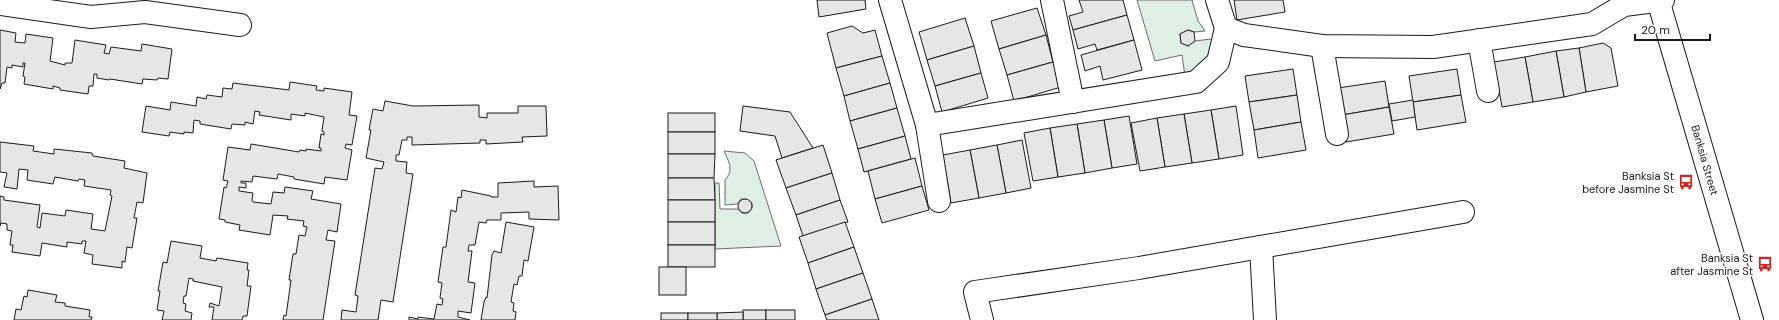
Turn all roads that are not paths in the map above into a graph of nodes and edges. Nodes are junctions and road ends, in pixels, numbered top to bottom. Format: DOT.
graph roads {
  1 [pos="890,0"];
  2 [pos="1052,0"];
  3 [pos="1217,0"];
  4 [pos="1660,0"];
  5 [pos="0,4"];
  6 [pos="240,25"];
  7 [pos="1226,28"];
  8 [pos="1479,40"];
  9 [pos="1322,46"];
  10 [pos="1488,91"];
  11 [pos="1072,102"];
  12 [pos="927,125"];
  13 [pos="1337,134"];
  14 [pos="939,201"];
  15 [pos="1463,212"];
  16 [pos="1261,247"];
  17 [pos="982,320"];
  18 [pos="1265,320"];
  19 [pos="1752,320"];
  1 -- 12 [label="street"];
  2 -- 11 [label="street"];
  3 -- 7 [label="street"];
  4 -- 8 [label="street"];
  4 -- 19 [label="street, Banksia Street"];
  5 -- 6 [label="street"];
  7 -- 9 [label="street"];
  7 -- 11 [label="street"];
  8 -- 9 [label="street"];
  8 -- 10 [label="street"];
  9 -- 13 [label="street"];
  11 -- 12 [label="street"];
  12 -- 14 [label="street"];
  15 -- 16 [label="street"];
  16 -- 17 [label="street"];
  16 -- 18 [label="street"];
}
